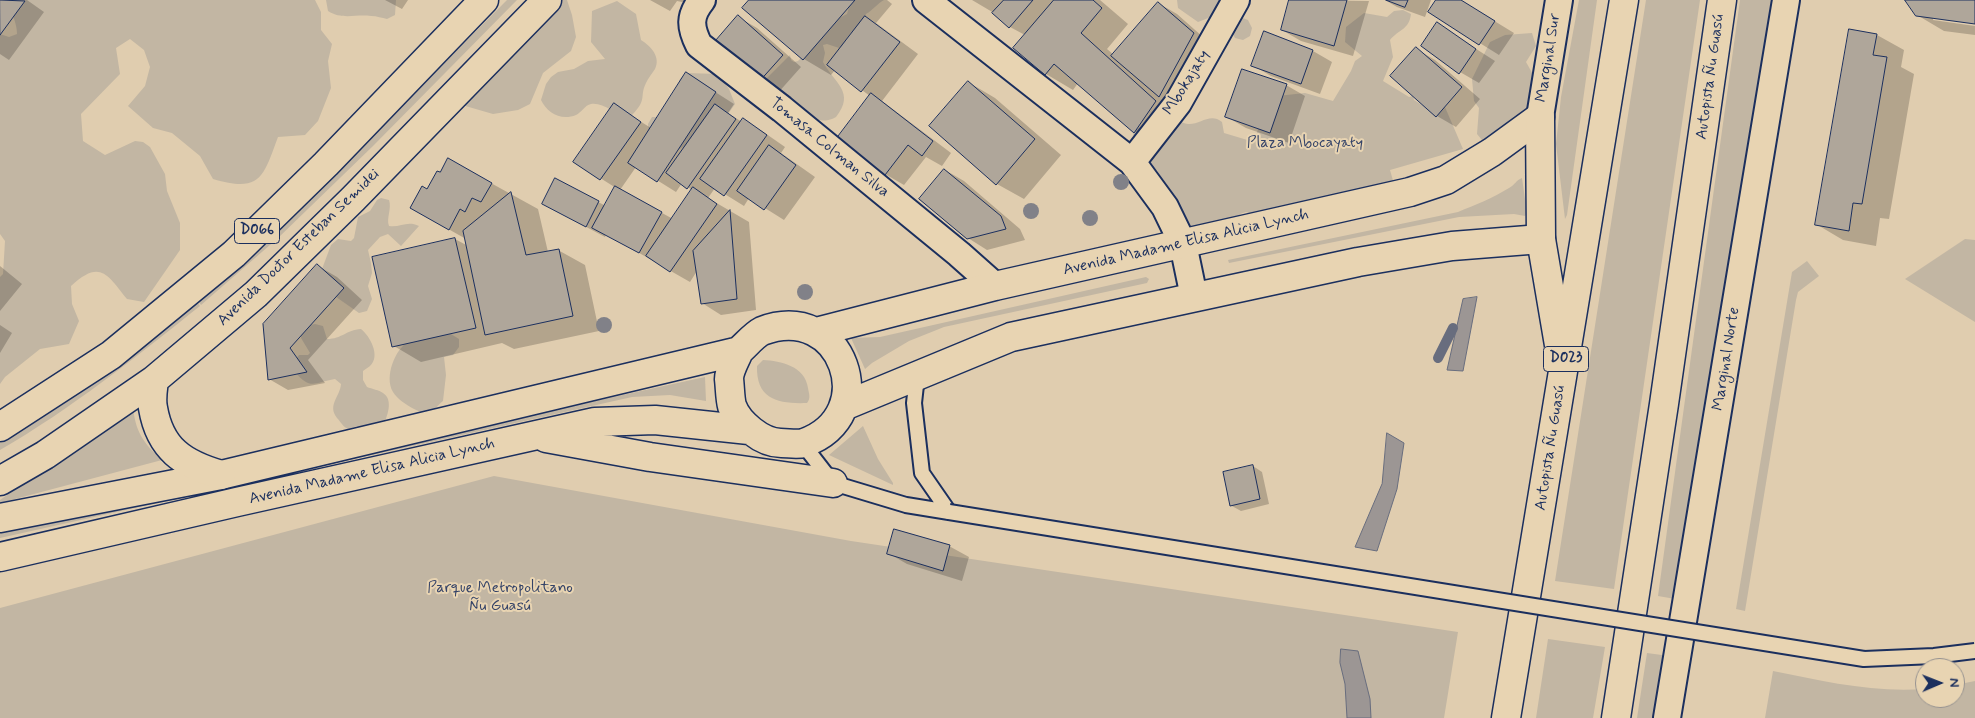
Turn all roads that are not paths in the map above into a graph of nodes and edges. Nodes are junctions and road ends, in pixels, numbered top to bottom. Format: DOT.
graph roads {
  1 [pos="484,0"];
  2 [pos="547,0"];
  3 [pos="702,0"];
  4 [pos="926,0"];
  5 [pos="1236,0"];
  6 [pos="1558,0"];
  7 [pos="1624,0"];
  8 [pos="1722,0"];
  9 [pos="1786,0"];
  10 [pos="1540,116"];
  11 [pos="1132,162"];
  12 [pos="1541,238"];
  13 [pos="1183,244"];
  14 [pos="995,286"];
  15 [pos="1194,297"];
  16 [pos="816,332"];
  17 [pos="739,350"];
  18 [pos="1564,372"];
  19 [pos="917,376"];
  20 [pos="154,380"];
  21 [pos="844,406"];
  22 [pos="0,427"];
  23 [pos="749,430"];
  24 [pos="533,436"];
  25 [pos="802,443"];
  26 [pos="221,475"];
  27 [pos="0,480"];
  28 [pos="833,483"];
  29 [pos="949,512"];
  30 [pos="0,518"];
  31 [pos="0,557"];
  32 [pos="1975,651"];
  33 [pos="1506,718"];
  34 [pos="1616,718"];
  35 [pos="1667,718"];
  1 -- 22 [label="main road, D066"];
  2 -- 20 [label="main road, Avenida Doctor Esteban Semidei / D066"];
  3 -- 14 [label="street, Tomasa Colman Silva"];
  4 -- 11 [label="street"];
  5 -- 11 [label="street, Mbokajaty"];
  6 -- 10 [label="street, Marginal Sur"];
  7 -- 18 [label="main road, Autopista Ñu Guasú / D023"];
  8 -- 34 [label="main road, Autopista Ñu Guasú"];
  9 -- 35 [label="street, Marginal Norte"];
  10 -- 12 [label="main road"];
  10 -- 13 [label="main road, Avenida Madame Elisa Alicia Lynch"];
  11 -- 13 [label="street"];
  12 -- 15 [label="main road"];
  12 -- 18 [label="main road"];
  13 -- 14 [label="main road, Avenida Madame Elisa Alicia Lynch"];
  13 -- 15 [label="street"];
  14 -- 16 [label="main road, Avenida Madame Elisa Alicia Lynch"];
  15 -- 19 [label="main road"];
  16 -- 17 [label="main road, Avenida Madame Elisa Alicia Lynch"];
  16 -- 21 [label="main road, Avenida Madame Elisa Alicia Lynch"];
  17 -- 23 [label="main road, Avenida Madame Elisa Alicia Lynch"];
  17 -- 26 [label="main road, Avenida Madame Elisa Alicia Lynch"];
  18 -- 33 [label="main road, Autopista Ñu Guasú / D023"];
  19 -- 21 [label="main road"];
  19 -- 29 [label="lane"];
  20 -- 26 [label="main road"];
  20 -- 27 [label="main road, Avenida Doctor Esteban Semidei / D066"];
  21 -- 25 [label="main road, Avenida Madame Elisa Alicia Lynch"];
  23 -- 24 [label="main road, Avenida Madame Elisa Alicia Lynch"];
  23 -- 25 [label="main road, Avenida Madame Elisa Alicia Lynch"];
  24 -- 28 [label="main road"];
  24 -- 31 [label="main road, Avenida Madame Elisa Alicia Lynch"];
  25 -- 28 [label="lane"];
  26 -- 30 [label="main road, Avenida Madame Elisa Alicia Lynch"];
  28 -- 29 [label="lane"];
  29 -- 32 [label="lane, bridge"];
}
